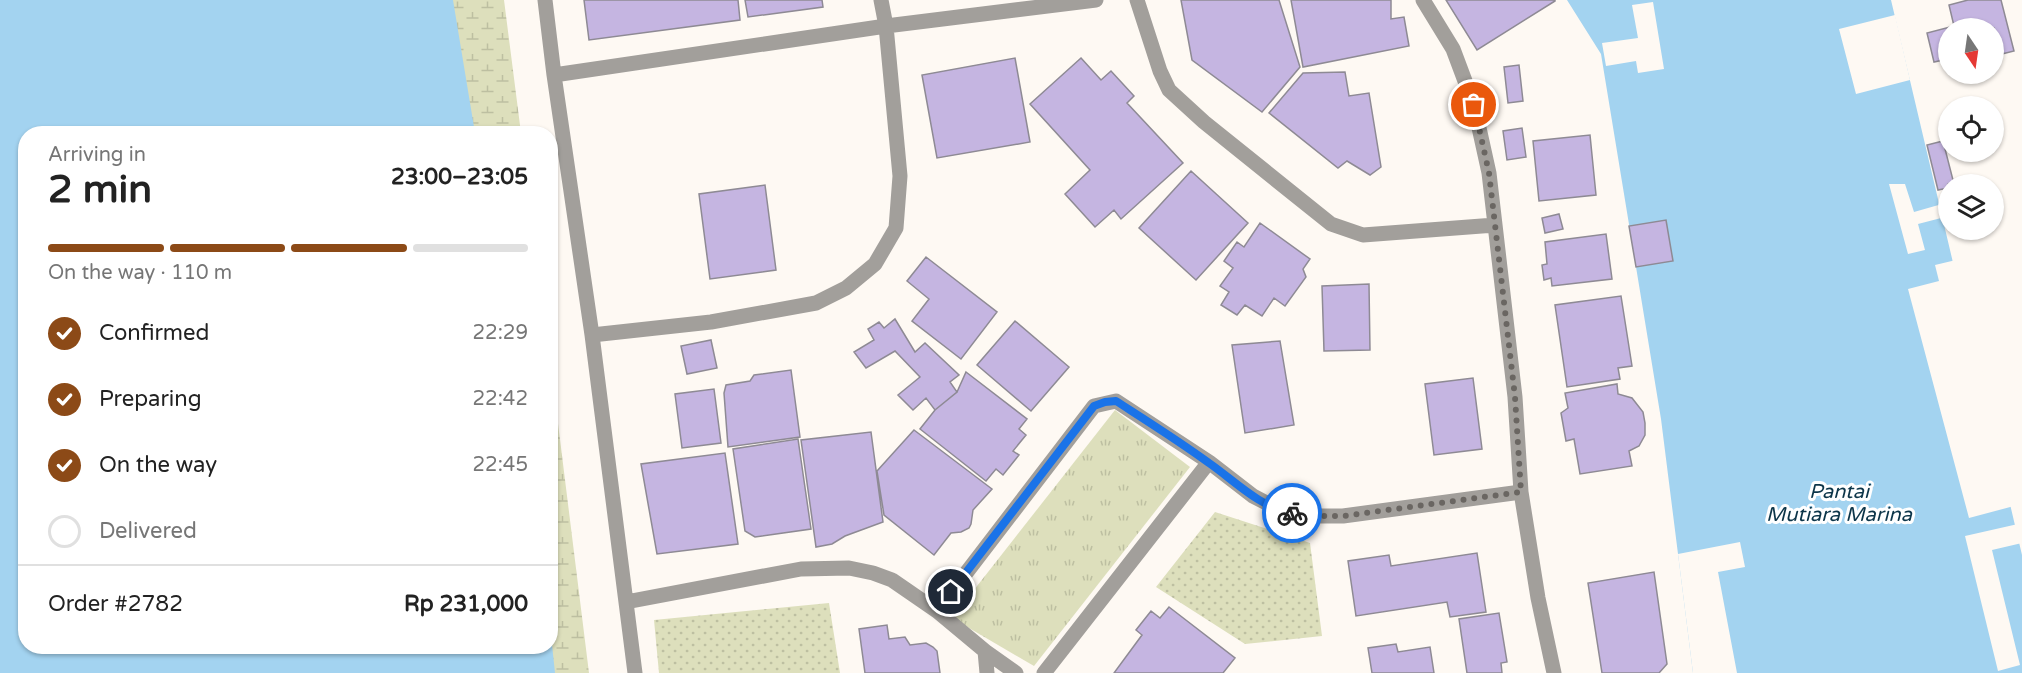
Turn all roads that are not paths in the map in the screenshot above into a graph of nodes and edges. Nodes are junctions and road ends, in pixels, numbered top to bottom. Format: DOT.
graph roads {
  1 [pos="545,0"];
  2 [pos="882,0"];
  3 [pos="1096,0"];
  4 [pos="1137,0"];
  5 [pos="1423,0"];
  6 [pos="886,26"];
  7 [pos="554,75"];
  8 [pos="1496,225"];
  9 [pos="592,335"];
  10 [pos="1209,462"];
  11 [pos="1521,492"];
  12 [pos="626,602"];
  13 [pos="937,611"];
  14 [pos="984,651"];
  15 [pos="635,673"];
  16 [pos="987,673"];
  17 [pos="1016,673"];
  18 [pos="1044,673"];
  19 [pos="1554,673"];
  1 -- 7 [label="street"];
  2 -- 6 [label="street"];
  3 -- 6 [label="street"];
  4 -- 8 [label="street"];
  5 -- 8 [label="street"];
  6 -- 7 [label="street"];
  6 -- 9 [label="street"];
  7 -- 9 [label="street"];
  8 -- 11 [label="street"];
  9 -- 12 [label="street"];
  10 -- 11 [label="street"];
  10 -- 13 [label="street"];
  10 -- 18 [label="street"];
  11 -- 19 [label="street"];
  12 -- 13 [label="street"];
  12 -- 15 [label="street"];
  13 -- 14 [label="street"];
  14 -- 16 [label="street"];
  14 -- 17 [label="street"];
}
